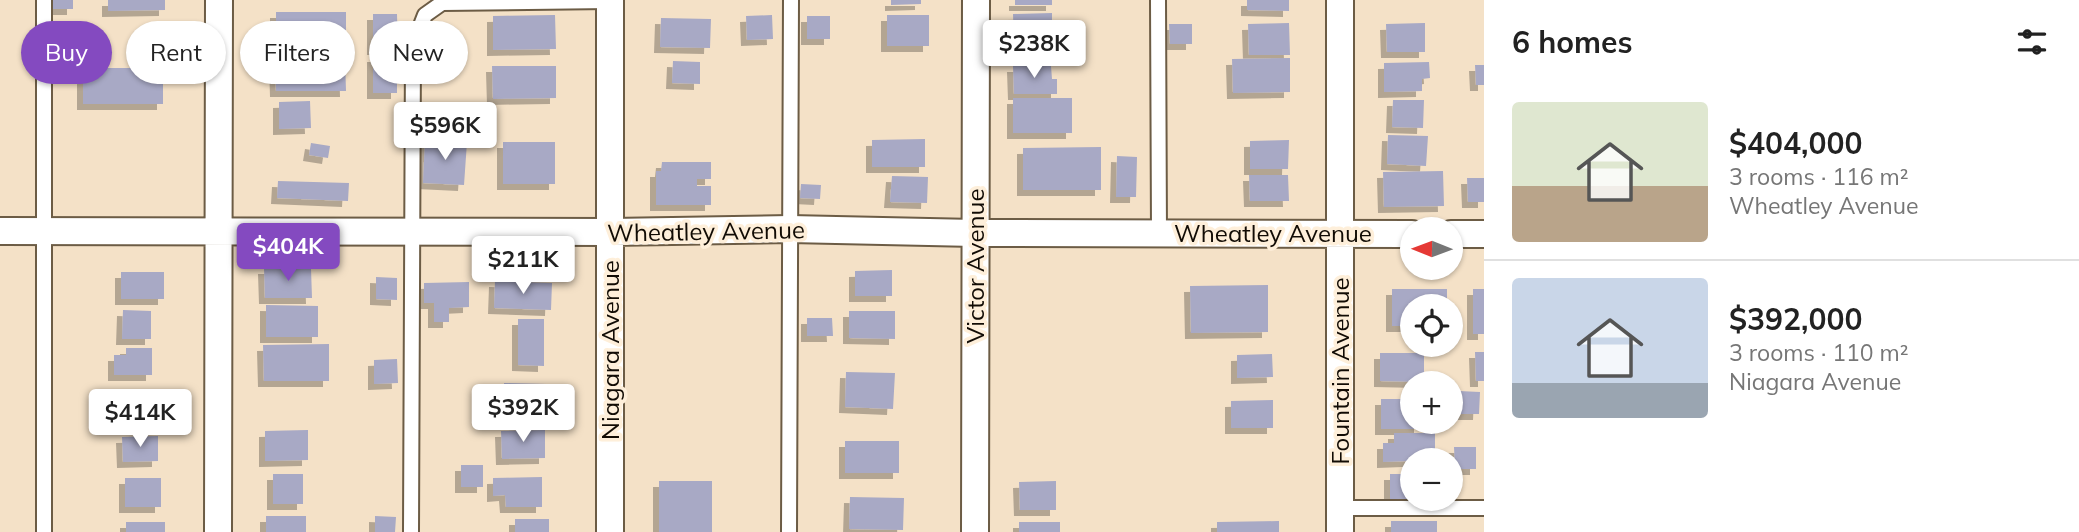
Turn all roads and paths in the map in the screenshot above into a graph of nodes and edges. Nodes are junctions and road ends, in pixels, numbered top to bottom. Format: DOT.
graph roads {
  1 [pos="44,0"];
  2 [pos="219,0"];
  3 [pos="791,0"];
  4 [pos="975,0"];
  5 [pos="1158,0"];
  6 [pos="1340,0"];
  7 [pos="610,1"];
  8 [pos="790,229"];
  9 [pos="0,231"];
  10 [pos="44,232"];
  11 [pos="219,232"];
  12 [pos="412,232"];
  13 [pos="611,232"];
  14 [pos="975,233"];
  15 [pos="1159,233"];
  16 [pos="1340,233"];
  17 [pos="1400,234"];
  18 [pos="1463,234"];
  19 [pos="1484,234"];
  20 [pos="1484,508"];
  21 [pos="1340,520"];
  22 [pos="44,532"];
  23 [pos="218,532"];
  24 [pos="411,532"];
  25 [pos="610,532"];
  26 [pos="789,532"];
  27 [pos="975,532"];
  1 -- 10 [label="lane"];
  2 -- 11 [label="street"];
  3 -- 8 [label="lane"];
  4 -- 14 [label="street, Victor Avenue"];
  5 -- 15 [label="lane"];
  6 -- 16 [label="street, Fountain Avenue"];
  7 -- 12 [label="lane"];
  7 -- 13 [label="street, Niagara Avenue"];
  8 -- 13 [label="street, Wheatley Avenue"];
  8 -- 14 [label="street, Wheatley Avenue"];
  8 -- 26 [label="lane"];
  9 -- 10 [label="street, Wheatley Avenue"];
  10 -- 11 [label="street, Wheatley Avenue"];
  10 -- 22 [label="lane"];
  11 -- 12 [label="street, Wheatley Avenue"];
  11 -- 23 [label="street"];
  12 -- 13 [label="street, Wheatley Avenue"];
  12 -- 24 [label="lane"];
  13 -- 25 [label="street, Niagara Avenue"];
  14 -- 15 [label="street, Wheatley Avenue"];
  14 -- 27 [label="street, Victor Avenue"];
  15 -- 16 [label="street, Wheatley Avenue"];
  16 -- 17 [label="street, Wheatley Avenue"];
  16 -- 21 [label="street, Fountain Avenue"];
  18 -- 19 [label="street"];
  20 -- 21 [label="lane"];
}
